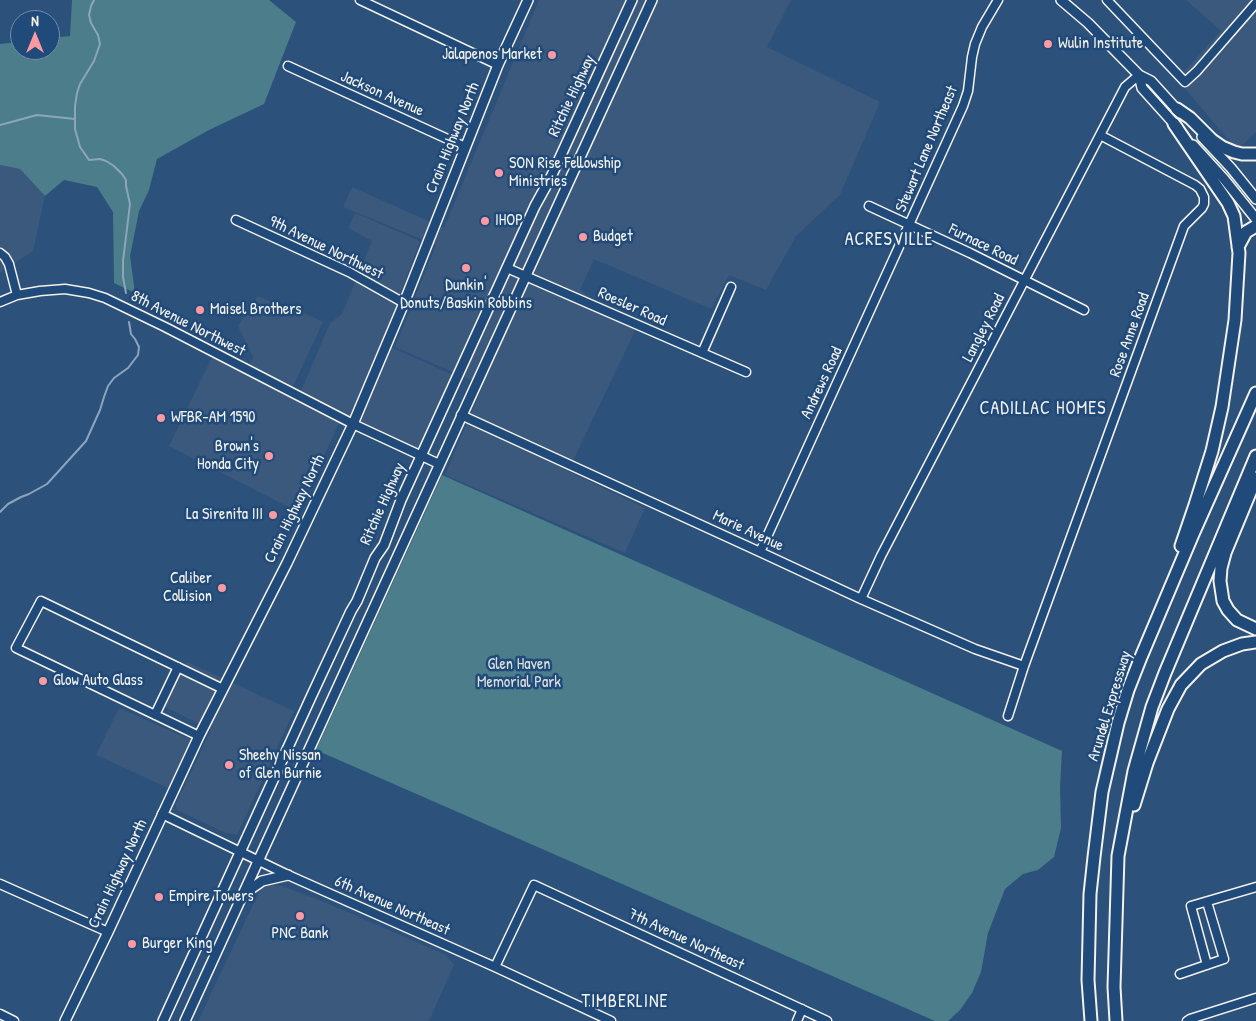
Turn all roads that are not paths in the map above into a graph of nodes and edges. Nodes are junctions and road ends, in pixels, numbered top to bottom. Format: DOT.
graph roads {
  1 [pos="360,0"];
  2 [pos="528,0"];
  3 [pos="632,0"];
  4 [pos="652,0"];
  5 [pos="998,0"];
  6 [pos="1061,0"];
  7 [pos="1107,0"];
  8 [pos="1256,3"];
  9 [pos="498,65"];
  10 [pos="288,66"];
  11 [pos="1138,75"];
  12 [pos="1177,109"];
  13 [pos="1174,124"];
  14 [pos="1100,135"];
  15 [pos="465,147"];
  16 [pos="1256,154"];
  17 [pos="1256,199"];
  18 [pos="869,206"];
  19 [pos="1256,219"];
  20 [pos="236,220"];
  21 [pos="909,225"];
  22 [pos="1256,226"];
  23 [pos="1238,246"];
  24 [pos="0,253"];
  25 [pos="507,268"];
  26 [pos="525,276"];
  27 [pos="1024,280"];
  28 [pos="731,287"];
  29 [pos="17,295"];
  30 [pos="0,302"];
  31 [pos="404,302"];
  32 [pos="1084,310"];
  33 [pos="702,353"];
  34 [pos="746,372"];
  35 [pos="1256,393"];
  36 [pos="461,416"];
  37 [pos="354,424"];
  38 [pos="421,456"];
  39 [pos="1256,456"];
  40 [pos="439,464"];
  41 [pos="1256,478"];
  42 [pos="760,552"];
  43 [pos="862,599"];
  44 [pos="1162,607"];
  45 [pos="1256,629"];
  46 [pos="1256,642"];
  47 [pos="1024,666"];
  48 [pos="178,667"];
  49 [pos="223,689"];
  50 [pos="155,715"];
  51 [pos="1008,716"];
  52 [pos="199,736"];
  53 [pos="162,814"];
  54 [pos="239,852"];
  55 [pos="1118,856"];
  56 [pos="258,861"];
  57 [pos="288,875"];
  58 [pos="0,884"];
  59 [pos="1256,887"];
  60 [pos="243,894"];
  61 [pos="1207,902"];
  62 [pos="108,932"];
  63 [pos="1207,965"];
  64 [pos="495,967"];
  65 [pos="1180,974"];
  66 [pos="1256,998"];
  67 [pos="802,1009"];
  68 [pos="0,1014"];
  69 [pos="14,1021"];
  70 [pos="65,1021"];
  71 [pos="163,1021"];
  72 [pos="186,1021"];
  73 [pos="611,1021"];
  74 [pos="797,1021"];
  75 [pos="827,1021"];
  76 [pos="1091,1021"];
  77 [pos="1116,1021"];
  78 [pos="1187,1021"];
  1 -- 9 [label="street"];
  2 -- 9 [label="main road, Crain Highway North"];
  3 -- 25 [label="main road, Ritchie Highway"];
  4 -- 26 [label="main road, Ritchie Highway"];
  5 -- 21 [label="street, Stewart Lane Northeast"];
  6 -- 11 [label="main road"];
  7 -- 8 [label="street"];
  9 -- 15 [label="main road, Crain Highway North"];
  10 -- 15 [label="street, Jackson Avenue"];
  11 -- 12 [label="main road"];
  11 -- 13 [label="main road"];
  11 -- 14 [label="street, Langley Road"];
  12 -- 16 [label="highway"];
  12 -- 17 [label="main road"];
  13 -- 19 [label="main road"];
  13 -- 23 [label="highway"];
  14 -- 27 [label="street, Langley Road"];
  14 -- 47 [label="street, Rose Anne Road"];
  15 -- 31 [label="main road, Crain Highway North"];
  18 -- 21 [label="street, Furnace Road"];
  20 -- 31 [label="street, 9th Avenue Northwest"];
  21 -- 27 [label="street, Furnace Road"];
  21 -- 42 [label="street, Andrews Road"];
  22 -- 23 [label="highway"];
  23 -- 44 [label="highway"];
  24 -- 29 [label="street"];
  25 -- 26 [label="street, Roesler Road"];
  25 -- 38 [label="main road, Ritchie Highway"];
  26 -- 33 [label="street, Roesler Road"];
  26 -- 36 [label="main road, Ritchie Highway"];
  27 -- 32 [label="street, Furnace Road"];
  27 -- 43 [label="street, Langley Road"];
  28 -- 33 [label="street"];
  29 -- 30 [label="street, 8th Avenue Northwest"];
  29 -- 37 [label="street, 8th Avenue Northwest"];
  31 -- 37 [label="main road, Crain Highway North"];
  33 -- 34 [label="street, Roesler Road"];
  35 -- 44 [label="highway, Arundel Expressway"];
  36 -- 40 [label="main road, Ritchie Highway"];
  36 -- 42 [label="street, Marie Avenue"];
  37 -- 38 [label="street, 8th Avenue Northwest"];
  37 -- 49 [label="main road, Crain Highway North"];
  38 -- 40 [label="street, 8th Avenue Northwest"];
  38 -- 54 [label="main road, Ritchie Highway"];
  39 -- 55 [label="highway"];
  40 -- 56 [label="main road, Ritchie Highway"];
  41 -- 45 [label="highway"];
  42 -- 43 [label="street, Marie Avenue"];
  43 -- 47 [label="street, Marie Avenue"];
  44 -- 76 [label="highway, Arundel Expressway"];
  46 -- 55 [label="highway"];
  47 -- 51 [label="street, Rose Anne Road"];
  48 -- 49 [label="street"];
  48 -- 50 [label="street"];
  48 -- 50 [label="street"];
  49 -- 52 [label="main road, Crain Highway North"];
  50 -- 52 [label="street"];
  52 -- 53 [label="main road, Crain Highway North"];
  53 -- 54 [label="street, 6th Avenue Northeast"];
  53 -- 62 [label="main road, Crain Highway North"];
  54 -- 56 [label="street, 6th Avenue Northeast"];
  54 -- 71 [label="main road, Ritchie Highway"];
  55 -- 77 [label="highway"];
  56 -- 57 [label="street, 6th Avenue Northeast"];
  56 -- 60 [label="main road, Ritchie Highway"];
  57 -- 60 [label="main road"];
  57 -- 64 [label="street, 6th Avenue Northeast"];
  58 -- 62 [label="street"];
  59 -- 61 [label="street"];
  60 -- 72 [label="main road, Ritchie Highway"];
  61 -- 63 [label="street"];
  61 -- 63 [label="street"];
  62 -- 70 [label="main road, Crain Highway North"];
  63 -- 65 [label="street"];
  64 -- 67 [label="street, 7th Avenue Northeast"];
  64 -- 73 [label="street, 6th Avenue Northeast"];
  66 -- 78 [label="street"];
  67 -- 74 [label="street"];
  67 -- 75 [label="street, 7th Avenue Northeast"];
  68 -- 69 [label="street"];
}
